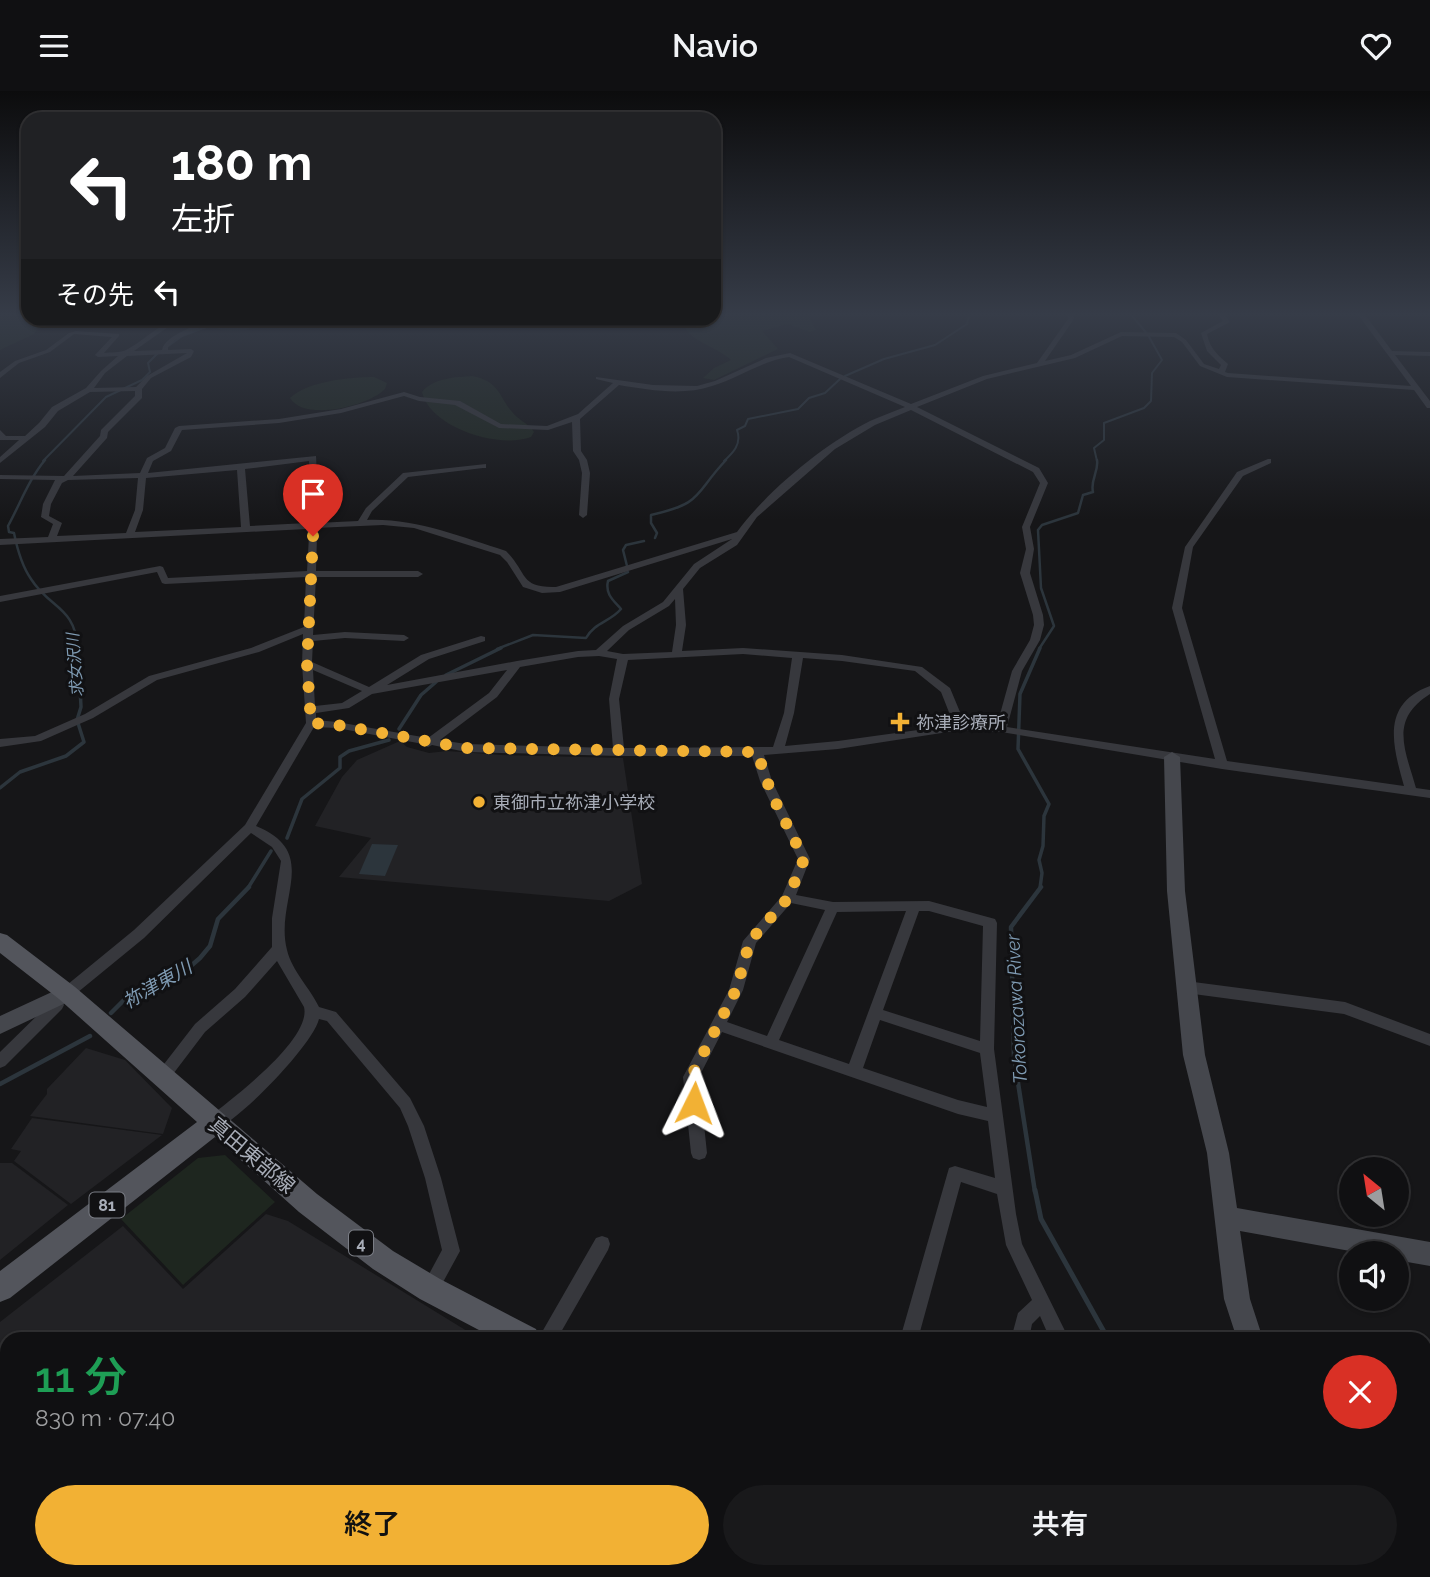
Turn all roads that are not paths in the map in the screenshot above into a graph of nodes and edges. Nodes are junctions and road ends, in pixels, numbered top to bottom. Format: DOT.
graph roads {
  1 [pos="96,381"];
  2 [pos="145,381"];
  3 [pos="611,381"];
  4 [pos="717,381"];
  5 [pos="851,381"];
  6 [pos="974,381"];
  7 [pos="1326,381"];
  8 [pos="1411,381"];
  9 [pos="617,383"];
  10 [pos="1415,387"];
  11 [pos="138,389"];
  12 [pos="89,390"];
  13 [pos="911,407"];
  14 [pos="1430,407"];
  15 [pos="576,418"];
  16 [pos="0,432"];
  17 [pos="27,438"];
  18 [pos="0,461"];
  19 [pos="1268,461"];
  20 [pos="483,466"];
  21 [pos="242,469"];
  22 [pos="0,477"];
  23 [pos="142,477"];
  24 [pos="65,479"];
  25 [pos="583,515"];
  26 [pos="362,522"];
  27 [pos="310,527"];
  28 [pos="246,529"];
  29 [pos="741,533"];
  30 [pos="130,535"];
  31 [pos="51,539"];
  32 [pos="0,542"];
  33 [pos="668,557"];
  34 [pos="697,566"];
  35 [pos="310,574"];
  36 [pos="418,574"];
  37 [pos="680,590"];
  38 [pos="0,599"];
  39 [pos="309,633"];
  40 [pos="404,638"];
  41 [pos="481,639"];
  42 [pos="599,653"];
  43 [pos="676,655"];
  44 [pos="798,655"];
  45 [pos="623,657"];
  46 [pos="307,664"];
  47 [pos="517,664"];
  48 [pos="1430,689"];
  49 [pos="370,691"];
  50 [pos="310,716"];
  51 [pos="961,727"];
  52 [pos="1001,729"];
  53 [pos="0,743"];
  54 [pos="428,743"];
  55 [pos="778,750"];
  56 [pos="619,752"];
  57 [pos="757,752"];
  58 [pos="1172,757"];
  59 [pos="1222,765"];
  60 [pos="1411,791"];
  61 [pos="1430,794"];
  62 [pos="249,828"];
  63 [pos="788,898"];
  64 [pos="914,906"];
  65 [pos="833,907"];
  66 [pos="0,941"];
  67 [pos="279,949"];
  68 [pos="1186,987"];
  69 [pos="62,999"];
  70 [pos="313,1011"];
  71 [pos="875,1013"];
  72 [pos="718,1025"];
  73 [pos="0,1026"];
  74 [pos="1430,1039"];
  75 [pos="771,1042"];
  76 [pos="987,1049"];
  77 [pos="0,1062"];
  78 [pos="854,1071"];
  79 [pos="162,1077"];
  80 [pos="995,1116"];
  81 [pos="214,1123"];
  82 [pos="699,1153"];
  83 [pos="1005,1189"];
  84 [pos="1227,1217"];
  85 [pos="602,1244"];
  86 [pos="1430,1254"];
  87 [pos="0,1288"];
  88 [pos="430,1289"];
  89 [pos="1042,1303"];
  90 [pos="512,1332"];
  91 [pos="551,1332"];
  92 [pos="911,1332"];
  93 [pos="1021,1332"];
  94 [pos="1056,1332"];
  95 [pos="1248,1332"];
  1 -- 12 [label="street"];
  2 -- 11 [label="street"];
  3 -- 9 [label="street"];
  4 -- 9 [label="street"];
  5 -- 13 [label="street"];
  6 -- 13 [label="street"];
  7 -- 10 [label="street"];
  8 -- 10 [label="street"];
  9 -- 15 [label="street"];
  10 -- 14 [label="street"];
  11 -- 12 [label="street"];
  11 -- 24 [label="street"];
  12 -- 17 [label="street"];
  13 -- 29 [label="street"];
  13 -- 52 [label="street"];
  15 -- 23 [label="street"];
  15 -- 25 [label="street"];
  16 -- 17 [label="street"];
  17 -- 18 [label="street"];
  19 -- 59 [label="street"];
  20 -- 26 [label="street"];
  21 -- 23 [label="street"];
  21 -- 27 [label="street"];
  21 -- 28 [label="street"];
  22 -- 24 [label="street"];
  23 -- 24 [label="street"];
  23 -- 30 [label="street"];
  24 -- 31 [label="street"];
  26 -- 27 [label="street"];
  26 -- 33 [label="street"];
  27 -- 28 [label="street"];
  27 -- 35 [label="street"];
  28 -- 30 [label="street"];
  29 -- 33 [label="street"];
  29 -- 34 [label="street"];
  30 -- 31 [label="street"];
  31 -- 32 [label="street"];
  33 -- 34 [label="street"];
  34 -- 37 [label="street"];
  35 -- 36 [label="street"];
  35 -- 38 [label="street"];
  35 -- 39 [label="street"];
  37 -- 42 [label="street"];
  37 -- 43 [label="street"];
  39 -- 40 [label="street"];
  39 -- 46 [label="street"];
  39 -- 53 [label="street"];
  41 -- 49 [label="street"];
  42 -- 45 [label="street"];
  42 -- 47 [label="street"];
  43 -- 44 [label="street"];
  43 -- 45 [label="street"];
  44 -- 51 [label="street"];
  44 -- 55 [label="street"];
  45 -- 56 [label="street"];
  46 -- 49 [label="street"];
  46 -- 50 [label="street"];
  47 -- 49 [label="street"];
  47 -- 54 [label="street"];
  48 -- 60 [label="street"];
  49 -- 50 [label="street"];
  50 -- 54 [label="street"];
  50 -- 62 [label="street"];
  51 -- 52 [label="street"];
  51 -- 55 [label="street"];
  52 -- 58 [label="street"];
  54 -- 56 [label="street"];
  55 -- 57 [label="street"];
  56 -- 57 [label="street"];
  57 -- 63 [label="street"];
  58 -- 59 [label="street"];
  58 -- 68 [label="street"];
  59 -- 60 [label="street"];
  60 -- 61 [label="street"];
  62 -- 67 [label="street"];
  62 -- 69 [label="street"];
  63 -- 65 [label="street"];
  63 -- 72 [label="street"];
  64 -- 65 [label="street"];
  64 -- 71 [label="street"];
  64 -- 76 [label="street"];
  65 -- 75 [label="street"];
  66 -- 69 [label="main road, 真田東部線 / 4"];
  67 -- 70 [label="street"];
  67 -- 79 [label="street"];
  68 -- 74 [label="street"];
  68 -- 84 [label="street"];
  69 -- 73 [label="street"];
  69 -- 77 [label="street"];
  69 -- 79 [label="main road, 真田東部線 / 4"];
  70 -- 81 [label="street"];
  70 -- 88 [label="street"];
  71 -- 76 [label="street"];
  71 -- 78 [label="street"];
  72 -- 75 [label="street"];
  72 -- 82 [label="street"];
  75 -- 78 [label="street"];
  76 -- 80 [label="street"];
  78 -- 80 [label="street"];
  79 -- 81 [label="main road, 真田東部線 / 4"];
  80 -- 83 [label="street"];
  81 -- 87 [label="main road, 81"];
  81 -- 88 [label="main road, 真田東部線 / 4"];
  83 -- 89 [label="street"];
  83 -- 92 [label="street"];
  84 -- 86 [label="street"];
  84 -- 95 [label="street"];
  85 -- 91 [label="street"];
  88 -- 90 [label="main road, 真田東部線 / 4"];
  89 -- 93 [label="street"];
  89 -- 94 [label="street"];
}
